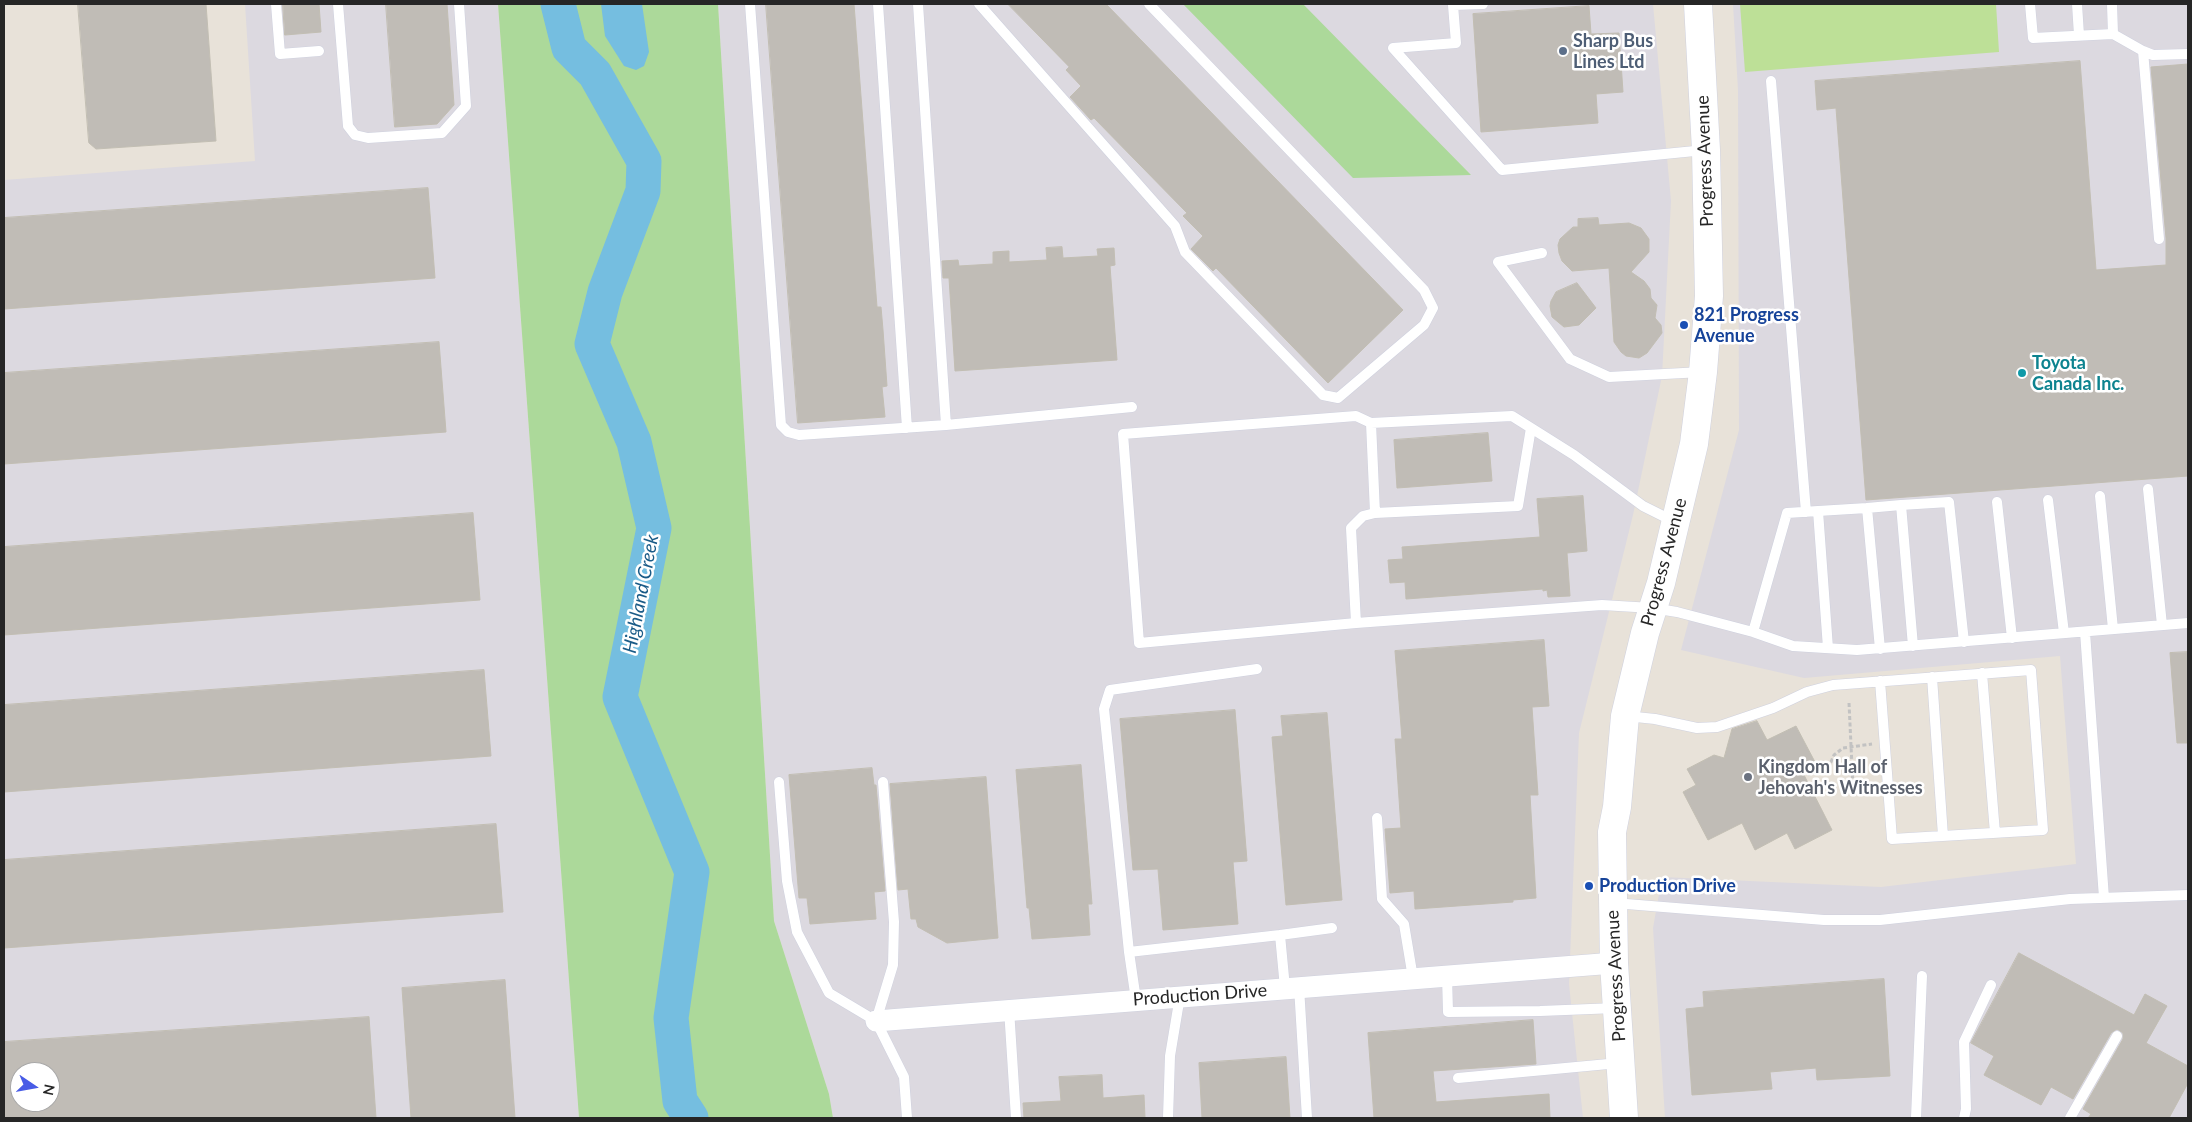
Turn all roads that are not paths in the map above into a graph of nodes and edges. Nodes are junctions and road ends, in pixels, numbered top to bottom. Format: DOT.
graph roads {
  1 [pos="276,4"];
  2 [pos="338,4"];
  3 [pos="459,4"];
  4 [pos="750,4"];
  5 [pos="878,4"];
  6 [pos="918,4"];
  7 [pos="979,4"];
  8 [pos="1149,4"];
  9 [pos="1483,4"];
  10 [pos="1698,4"];
  11 [pos="2030,4"];
  12 [pos="2077,4"];
  13 [pos="2112,4"];
  14 [pos="2113,34"];
  15 [pos="2079,35"];
  16 [pos="319,51"];
  17 [pos="2143,51"];
  18 [pos="2188,54"];
  19 [pos="1771,81"];
  20 [pos="1706,150"];
  21 [pos="2159,239"];
  22 [pos="1542,253"];
  23 [pos="1703,372"];
  24 [pos="1132,407"];
  25 [pos="1371,423"];
  26 [pos="946,425"];
  27 [pos="907,428"];
  28 [pos="1532,428"];
  29 [pos="2148,489"];
  30 [pos="2100,496"];
  31 [pos="2048,500"];
  32 [pos="1997,502"];
  33 [pos="1901,505"];
  34 [pos="1867,508"];
  35 [pos="1818,511"];
  36 [pos="1806,512"];
  37 [pos="1375,513"];
  38 [pos="1676,523"];
  39 [pos="1652,608"];
  40 [pos="1356,623"];
  41 [pos="2188,623"];
  42 [pos="2162,625"];
  43 [pos="2113,629"];
  44 [pos="1753,632"];
  45 [pos="2085,632"];
  46 [pos="2064,633"];
  47 [pos="2012,638"];
  48 [pos="1964,642"];
  49 [pos="1913,646"];
  50 [pos="1828,648"];
  51 [pos="1880,648"];
  52 [pos="1257,669"];
  53 [pos="1982,673"];
  54 [pos="1932,677"];
  55 [pos="1880,681"];
  56 [pos="1625,716"];
  57 [pos="779,782"];
  58 [pos="882,782"];
  59 [pos="1377,818"];
  60 [pos="1995,833"];
  61 [pos="1943,836"];
  62 [pos="2188,895"];
  63 [pos="2104,898"];
  64 [pos="1613,903"];
  65 [pos="1332,928"];
  66 [pos="1280,935"];
  67 [pos="1129,952"];
  68 [pos="1614,963"];
  69 [pos="1447,976"];
  70 [pos="1922,976"];
  71 [pos="1413,978"];
  72 [pos="1990,985"];
  73 [pos="1292,988"];
  74 [pos="1180,996"];
  75 [pos="1136,1000"];
  76 [pos="1617,1008"];
  77 [pos="1009,1009"];
  78 [pos="876,1021"];
  79 [pos="2117,1036"];
  80 [pos="1621,1063"];
  81 [pos="1458,1078"];
  82 [pos="907,1118"];
  83 [pos="1016,1118"];
  84 [pos="1168,1118"];
  85 [pos="1307,1118"];
  86 [pos="1624,1118"];
  87 [pos="1916,1118"];
  88 [pos="1964,1118"];
  89 [pos="2070,1118"];
  1 -- 16 [label="lane"];
  2 -- 3 [label="lane"];
  4 -- 27 [label="lane"];
  5 -- 27 [label="lane"];
  6 -- 26 [label="lane"];
  7 -- 8 [label="lane"];
  9 -- 20 [label="lane"];
  10 -- 20 [label="main road, Progress Avenue"];
  11 -- 15 [label="lane"];
  12 -- 15 [label="lane"];
  13 -- 14 [label="lane"];
  14 -- 15 [label="lane"];
  14 -- 17 [label="lane"];
  17 -- 18 [label="lane"];
  17 -- 21 [label="lane"];
  19 -- 36 [label="lane"];
  20 -- 23 [label="main road, Progress Avenue"];
  22 -- 23 [label="lane"];
  23 -- 38 [label="main road, Progress Avenue"];
  24 -- 26 [label="lane"];
  25 -- 28 [label="lane"];
  25 -- 37 [label="lane"];
  25 -- 40 [label="lane"];
  26 -- 27 [label="lane"];
  28 -- 37 [label="lane"];
  28 -- 38 [label="lane"];
  29 -- 42 [label="lane"];
  30 -- 43 [label="lane"];
  31 -- 46 [label="lane"];
  32 -- 47 [label="lane"];
  33 -- 34 [label="lane"];
  33 -- 48 [label="lane"];
  33 -- 49 [label="lane"];
  34 -- 35 [label="lane"];
  34 -- 51 [label="lane"];
  35 -- 36 [label="lane"];
  35 -- 50 [label="lane"];
  36 -- 44 [label="lane"];
  37 -- 40 [label="lane"];
  38 -- 39 [label="main road, Progress Avenue"];
  39 -- 40 [label="lane"];
  39 -- 44 [label="lane"];
  39 -- 56 [label="main road, Progress Avenue"];
  41 -- 42 [label="lane"];
  42 -- 43 [label="lane"];
  43 -- 45 [label="lane"];
  44 -- 50 [label="lane"];
  45 -- 46 [label="lane"];
  45 -- 63 [label="lane"];
  46 -- 47 [label="lane"];
  47 -- 48 [label="lane"];
  48 -- 49 [label="lane"];
  49 -- 51 [label="lane"];
  50 -- 51 [label="lane"];
  52 -- 67 [label="lane"];
  53 -- 54 [label="lane"];
  53 -- 60 [label="lane"];
  53 -- 60 [label="lane"];
  54 -- 55 [label="lane"];
  54 -- 61 [label="lane"];
  55 -- 56 [label="lane"];
  55 -- 61 [label="lane"];
  56 -- 64 [label="main road, Progress Avenue"];
  57 -- 78 [label="lane"];
  58 -- 78 [label="lane"];
  59 -- 71 [label="lane"];
  60 -- 61 [label="lane"];
  62 -- 63 [label="lane"];
  63 -- 64 [label="lane"];
  64 -- 68 [label="main road, Progress Avenue"];
  65 -- 66 [label="lane"];
  66 -- 67 [label="lane"];
  66 -- 73 [label="lane"];
  67 -- 75 [label="lane"];
  68 -- 69 [label="street, Production Drive"];
  68 -- 76 [label="main road, Progress Avenue"];
  69 -- 71 [label="street, Production Drive"];
  69 -- 76 [label="lane"];
  70 -- 87 [label="lane"];
  71 -- 73 [label="street, Production Drive"];
  72 -- 88 [label="lane"];
  73 -- 74 [label="street, Production Drive"];
  73 -- 85 [label="lane"];
  74 -- 75 [label="street, Production Drive"];
  74 -- 84 [label="lane"];
  75 -- 77 [label="street, Production Drive"];
  76 -- 80 [label="main road, Progress Avenue"];
  77 -- 78 [label="street, Production Drive"];
  77 -- 83 [label="lane"];
  78 -- 82 [label="lane"];
  79 -- 89 [label="lane"];
  80 -- 81 [label="lane"];
  80 -- 86 [label="main road, Progress Avenue"];
}
